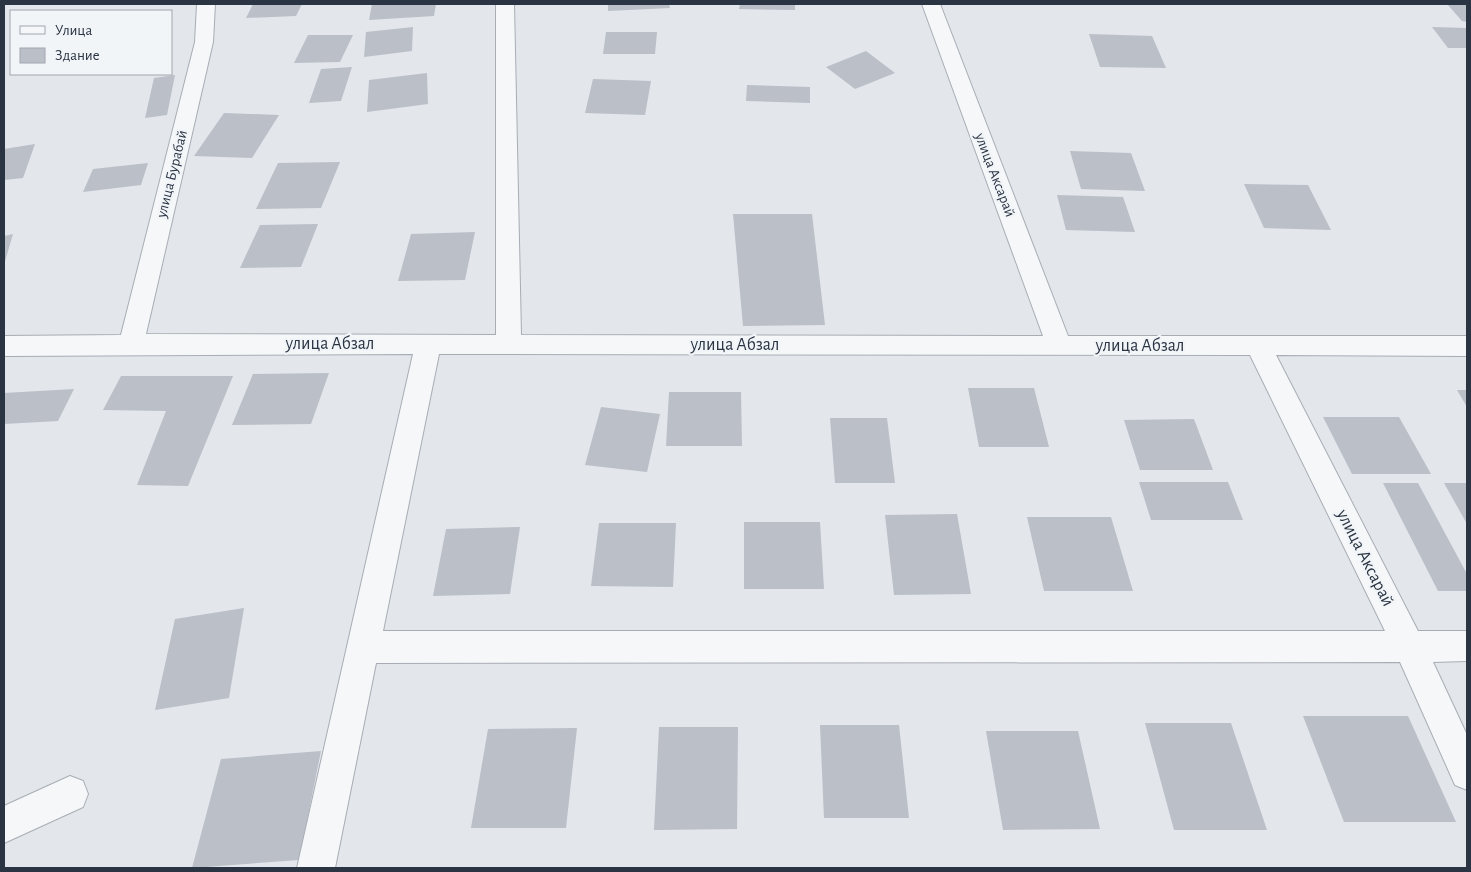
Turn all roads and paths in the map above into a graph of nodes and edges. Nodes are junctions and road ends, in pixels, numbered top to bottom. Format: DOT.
graph roads {
  1 [pos="206,4"];
  2 [pos="505,4"];
  3 [pos="931,4"];
  4 [pos="131,344"];
  5 [pos="428,344"];
  6 [pos="509,344"];
  7 [pos="1059,345"];
  8 [pos="4,346"];
  9 [pos="1258,346"];
  10 [pos="1467,346"];
  11 [pos="1409,646"];
  12 [pos="1467,646"];
  13 [pos="363,647"];
  14 [pos="1467,773"];
  15 [pos="70,794"];
  16 [pos="4,826"];
  17 [pos="316,868"];
  1 -- 4 [label="street, улица Бурабай"];
  2 -- 6 [label="street"];
  3 -- 7 [label="street, улица Аксарай"];
  4 -- 5 [label="street, улица Абзал"];
  4 -- 8 [label="street, улица Абзал"];
  5 -- 6 [label="street, улица Абзал"];
  5 -- 13 [label="street"];
  6 -- 7 [label="street, улица Абзал"];
  7 -- 9 [label="street, улица Абзал"];
  9 -- 10 [label="street, улица Абзал"];
  9 -- 11 [label="street, улица Аксарай"];
  11 -- 12 [label="street"];
  11 -- 13 [label="street"];
  11 -- 14 [label="street, улица Аксарай"];
  13 -- 17 [label="street"];
  15 -- 16 [label="street"];
}
